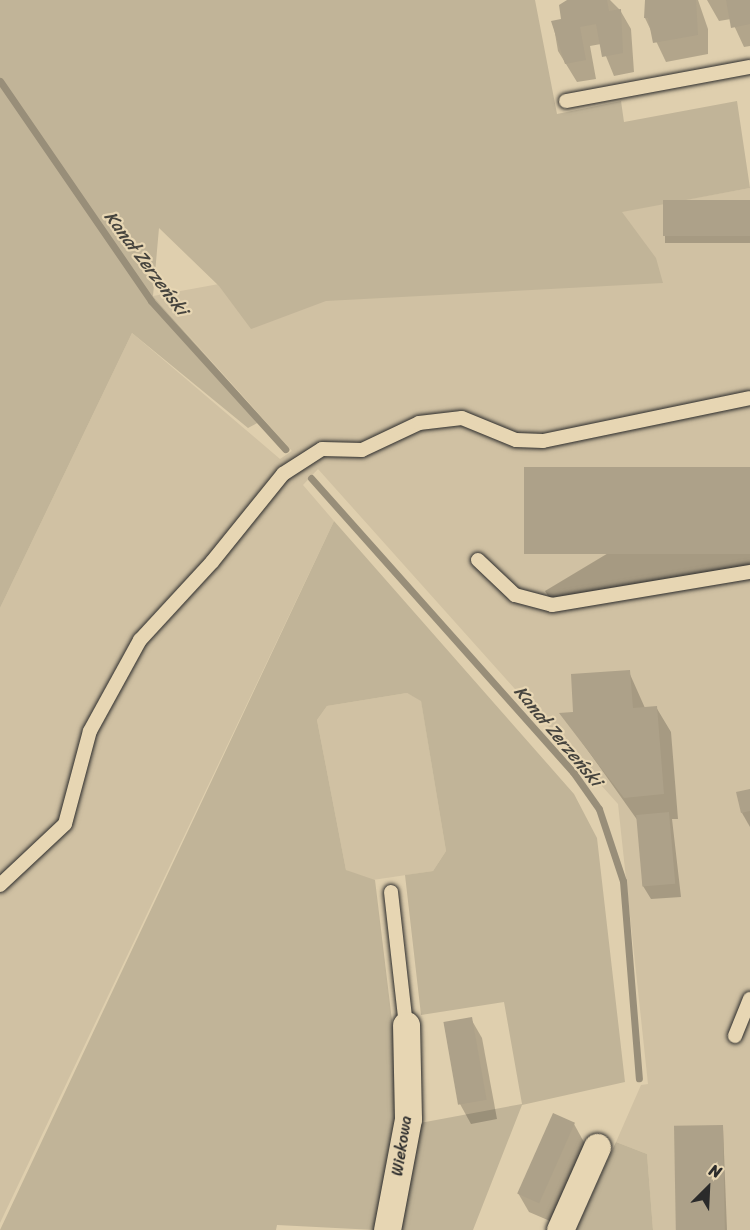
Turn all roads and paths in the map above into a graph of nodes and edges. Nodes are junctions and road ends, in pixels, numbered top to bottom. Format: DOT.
graph roads {
  1 [pos="750,67"];
  2 [pos="566,101"];
  3 [pos="750,399"];
  4 [pos="478,560"];
  5 [pos="750,572"];
  6 [pos="0,885"];
  7 [pos="392,892"];
  8 [pos="750,999"];
  9 [pos="406,1025"];
  10 [pos="735,1036"];
  11 [pos="597,1148"];
  12 [pos="387,1230"];
  13 [pos="560,1230"];
  1 -- 2 [label="lane"];
  3 -- 6 [label="lane"];
  4 -- 5 [label="lane"];
  7 -- 9 [label="lane"];
  8 -- 10 [label="lane"];
  9 -- 12 [label="street, Wiekowa"];
  11 -- 13 [label="street"];
}
